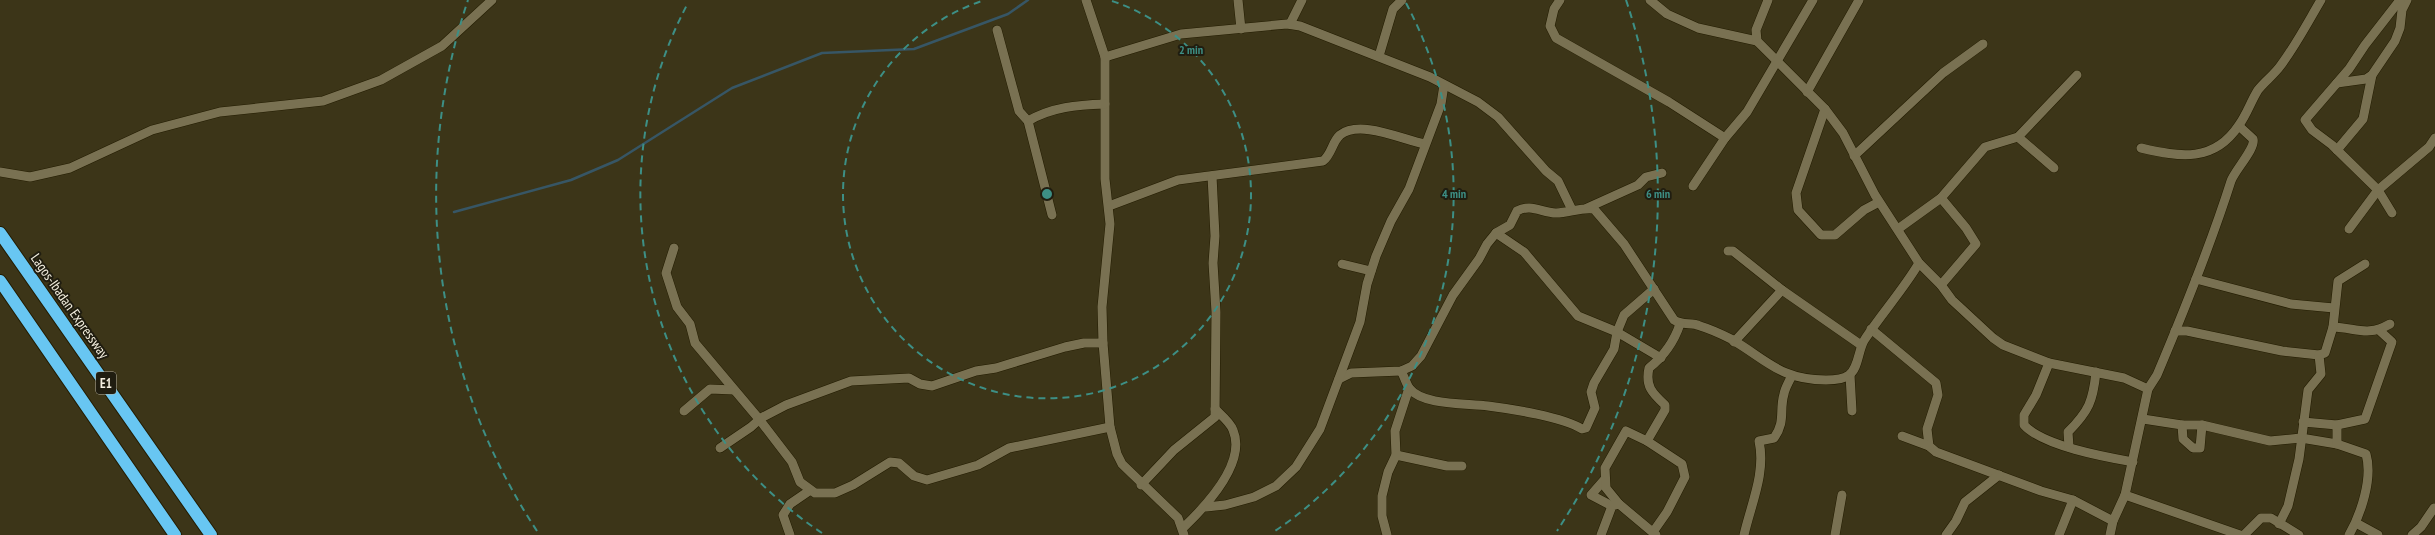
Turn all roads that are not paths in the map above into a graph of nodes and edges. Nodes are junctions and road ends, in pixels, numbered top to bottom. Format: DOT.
graph roads {
  1 [pos="492,0"];
  2 [pos="1086,0"];
  3 [pos="1238,0"];
  4 [pos="1302,0"];
  5 [pos="1402,0"];
  6 [pos="1560,0"];
  7 [pos="1650,0"];
  8 [pos="1768,0"];
  9 [pos="1813,0"];
  10 [pos="2321,0"];
  11 [pos="2400,0"];
  12 [pos="2407,0"];
  13 [pos="1855,1"];
  14 [pos="1290,24"];
  15 [pos="1241,29"];
  16 [pos="997,30"];
  17 [pos="1756,39"];
  18 [pos="1983,44"];
  19 [pos="1379,56"];
  20 [pos="1105,58"];
  21 [pos="1778,62"];
  22 [pos="2372,74"];
  23 [pos="2077,75"];
  24 [pos="2337,84"];
  25 [pos="1444,85"];
  26 [pos="1807,92"];
  27 [pos="1104,104"];
  28 [pos="1826,110"];
  29 [pos="1028,122"];
  30 [pos="2239,126"];
  31 [pos="2018,137"];
  32 [pos="1725,138"];
  33 [pos="2435,138"];
  34 [pos="1412,141"];
  35 [pos="1425,144"];
  36 [pos="2429,147"];
  37 [pos="2141,148"];
  38 [pos="2337,150"];
  39 [pos="2435,155"];
  40 [pos="1420,156"];
  41 [pos="1854,156"];
  42 [pos="2054,168"];
  43 [pos="0,172"];
  44 [pos="1662,173"];
  45 [pos="1212,176"];
  46 [pos="1693,186"];
  47 [pos="2378,190"];
  48 [pos="1942,198"];
  49 [pos="1879,202"];
  50 [pos="1109,206"];
  51 [pos="1587,208"];
  52 [pos="1572,210"];
  53 [pos="2392,213"];
  54 [pos="1052,215"];
  55 [pos="1898,229"];
  56 [pos="2349,229"];
  57 [pos="0,233"];
  58 [pos="1496,233"];
  59 [pos="674,248"];
  60 [pos="1728,251"];
  61 [pos="1919,262"];
  62 [pos="1342,264"];
  63 [pos="2365,264"];
  64 [pos="1371,271"];
  65 [pos="2196,279"];
  66 [pos="0,281"];
  67 [pos="1941,284"];
  68 [pos="1654,288"];
  69 [pos="1782,290"];
  70 [pos="2334,308"];
  71 [pos="1680,324"];
  72 [pos="2390,324"];
  73 [pos="2333,327"];
  74 [pos="1871,329"];
  75 [pos="2379,330"];
  76 [pos="2175,331"];
  77 [pos="1617,332"];
  78 [pos="1734,342"];
  79 [pos="1103,344"];
  80 [pos="1861,345"];
  81 [pos="2319,355"];
  82 [pos="1661,358"];
  83 [pos="2049,363"];
  84 [pos="1401,371"];
  85 [pos="2096,372"];
  86 [pos="1850,375"];
  87 [pos="1791,377"];
  88 [pos="1338,379"];
  89 [pos="1409,388"];
  90 [pos="2148,389"];
  91 [pos="734,390"];
  92 [pos="1215,409"];
  93 [pos="684,410"];
  94 [pos="1852,411"];
  95 [pos="759,419"];
  96 [pos="2143,419"];
  97 [pos="2303,422"];
  98 [pos="2182,425"];
  99 [pos="2202,425"];
  100 [pos="2337,425"];
  101 [pos="1110,427"];
  102 [pos="1902,436"];
  103 [pos="2301,438"];
  104 [pos="1647,441"];
  105 [pos="2338,444"];
  106 [pos="1929,446"];
  107 [pos="2069,447"];
  108 [pos="720,448"];
  109 [pos="1396,455"];
  110 [pos="2133,462"];
  111 [pos="1462,466"];
  112 [pos="1999,475"];
  113 [pos="1604,479"];
  114 [pos="1141,484"];
  115 [pos="809,490"];
  116 [pos="1842,495"];
  117 [pos="2125,495"];
  118 [pos="2073,500"];
  119 [pos="1615,505"];
  120 [pos="1206,507"];
  121 [pos="2434,508"];
  122 [pos="2113,521"];
  123 [pos="2356,523"];
  124 [pos="2279,524"];
  125 [pos="1183,532"];
  126 [pos="1655,534"];
  127 [pos="175,535"];
  128 [pos="211,535"];
  129 [pos="790,535"];
  130 [pos="1387,535"];
  131 [pos="1601,535"];
  132 [pos="1744,535"];
  133 [pos="1835,535"];
  134 [pos="1946,535"];
  135 [pos="2058,535"];
  136 [pos="2110,535"];
  137 [pos="2240,535"];
  138 [pos="2244,535"];
  139 [pos="2299,535"];
  140 [pos="2349,535"];
  141 [pos="2378,535"];
  142 [pos="2412,535"];
  1 -- 43 [label="street"];
  2 -- 20 [label="street"];
  3 -- 15 [label="street"];
  4 -- 14 [label="street"];
  5 -- 19 [label="street"];
  6 -- 32 [label="street"];
  7 -- 17 [label="street"];
  8 -- 17 [label="street"];
  9 -- 21 [label="street"];
  10 -- 30 [label="street"];
  11 -- 24 [label="street"];
  12 -- 22 [label="street"];
  13 -- 26 [label="street"];
  14 -- 15 [label="street"];
  14 -- 19 [label="street"];
  15 -- 20 [label="street"];
  16 -- 29 [label="street"];
  17 -- 21 [label="street"];
  18 -- 41 [label="street"];
  19 -- 25 [label="street"];
  20 -- 27 [label="street"];
  21 -- 26 [label="street"];
  21 -- 32 [label="street"];
  22 -- 24 [label="street"];
  22 -- 38 [label="street"];
  23 -- 31 [label="street"];
  24 -- 38 [label="street"];
  25 -- 35 [label="street"];
  25 -- 52 [label="street"];
  26 -- 28 [label="street"];
  27 -- 29 [label="street"];
  27 -- 50 [label="street"];
  28 -- 41 [label="street"];
  28 -- 49 [label="street"];
  29 -- 54 [label="street"];
  30 -- 37 [label="street"];
  30 -- 65 [label="street"];
  31 -- 42 [label="street"];
  31 -- 48 [label="street"];
  32 -- 46 [label="street"];
  33 -- 36 [label="street"];
  34 -- 35 [label="street"];
  34 -- 40 [label="street"];
  34 -- 45 [label="street"];
  35 -- 40 [label="street"];
  36 -- 39 [label="street"];
  36 -- 47 [label="street"];
  38 -- 47 [label="street"];
  40 -- 64 [label="street"];
  41 -- 49 [label="street"];
  44 -- 51 [label="street"];
  45 -- 50 [label="street"];
  45 -- 92 [label="street"];
  47 -- 53 [label="street"];
  47 -- 56 [label="street"];
  48 -- 55 [label="street"];
  48 -- 67 [label="street"];
  49 -- 55 [label="street"];
  50 -- 79 [label="street"];
  51 -- 52 [label="street"];
  51 -- 68 [label="street"];
  52 -- 58 [label="street"];
  55 -- 61 [label="street"];
  57 -- 128 [label="highway, Lagos-Ibadan Expressway / E1"];
  58 -- 77 [label="street"];
  58 -- 84 [label="street"];
  59 -- 91 [label="street"];
  60 -- 69 [label="street"];
  61 -- 67 [label="street"];
  61 -- 74 [label="street"];
  62 -- 64 [label="street"];
  63 -- 70 [label="street"];
  64 -- 88 [label="street"];
  65 -- 70 [label="street"];
  65 -- 76 [label="street"];
  66 -- 127 [label="highway, E1"];
  67 -- 83 [label="street"];
  68 -- 71 [label="street"];
  68 -- 77 [label="street"];
  69 -- 78 [label="street"];
  69 -- 80 [label="street"];
  70 -- 73 [label="street"];
  71 -- 78 [label="street"];
  71 -- 82 [label="street"];
  72 -- 75 [label="street"];
  73 -- 75 [label="street"];
  73 -- 81 [label="street"];
  74 -- 80 [label="street"];
  74 -- 106 [label="street"];
  75 -- 100 [label="street"];
  76 -- 81 [label="street"];
  76 -- 90 [label="street"];
  77 -- 82 [label="street"];
  77 -- 89 [label="street"];
  78 -- 87 [label="street"];
  79 -- 95 [label="street"];
  79 -- 101 [label="street"];
  80 -- 86 [label="street"];
  81 -- 97 [label="street"];
  82 -- 104 [label="street"];
  83 -- 85 [label="street"];
  83 -- 107 [label="street"];
  84 -- 88 [label="street"];
  84 -- 89 [label="street"];
  85 -- 90 [label="street"];
  85 -- 107 [label="street"];
  86 -- 87 [label="street"];
  86 -- 94 [label="street"];
  87 -- 132 [label="street"];
  88 -- 120 [label="street"];
  89 -- 109 [label="street"];
  90 -- 96 [label="street"];
  91 -- 93 [label="street"];
  91 -- 95 [label="street"];
  92 -- 114 [label="street"];
  92 -- 120 [label="street"];
  95 -- 108 [label="street"];
  95 -- 115 [label="street"];
  96 -- 98 [label="street"];
  96 -- 110 [label="street"];
  97 -- 100 [label="street"];
  97 -- 103 [label="street"];
  98 -- 99 [label="street"];
  98 -- 99 [label="street"];
  99 -- 103 [label="street"];
  100 -- 105 [label="street"];
  101 -- 114 [label="street"];
  101 -- 115 [label="street"];
  102 -- 106 [label="street"];
  103 -- 105 [label="street"];
  103 -- 124 [label="street"];
  104 -- 113 [label="street"];
  104 -- 126 [label="street"];
  105 -- 123 [label="street"];
  106 -- 112 [label="street"];
  107 -- 110 [label="street"];
  109 -- 111 [label="street"];
  109 -- 130 [label="street"];
  110 -- 117 [label="street"];
  112 -- 118 [label="street"];
  112 -- 134 [label="street"];
  113 -- 119 [label="street"];
  113 -- 119 [label="street"];
  114 -- 125 [label="street"];
  115 -- 129 [label="street"];
  116 -- 133 [label="street"];
  117 -- 122 [label="street"];
  117 -- 137 [label="street"];
  118 -- 122 [label="street"];
  118 -- 135 [label="street"];
  119 -- 126 [label="street"];
  119 -- 131 [label="street"];
  120 -- 125 [label="street"];
  121 -- 142 [label="street"];
  122 -- 136 [label="street"];
  123 -- 140 [label="street"];
  123 -- 141 [label="street"];
  124 -- 138 [label="street"];
  124 -- 139 [label="street"];
}
